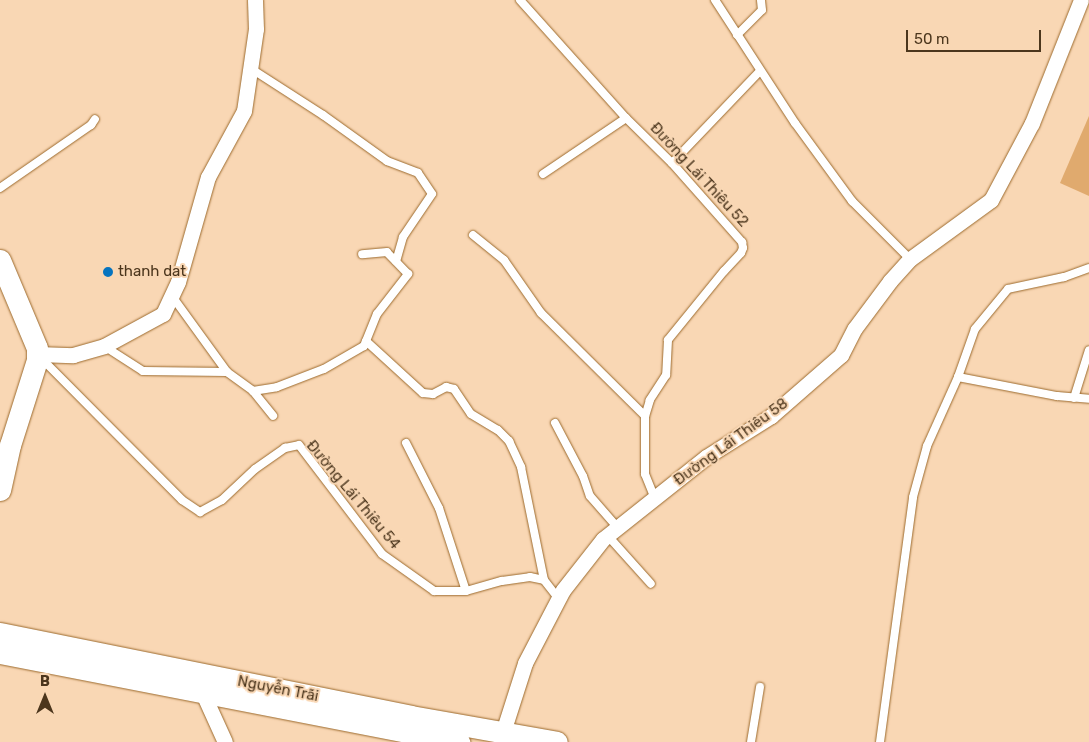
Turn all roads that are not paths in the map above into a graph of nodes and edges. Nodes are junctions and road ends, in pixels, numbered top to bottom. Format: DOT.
graph roads {
  1 [pos="255,0"];
  2 [pos="520,0"];
  3 [pos="715,0"];
  4 [pos="761,0"];
  5 [pos="1081,0"];
  6 [pos="737,35"];
  7 [pos="250,68"];
  8 [pos="760,70"];
  9 [pos="626,118"];
  10 [pos="95,119"];
  11 [pos="672,163"];
  12 [pos="542,174"];
  13 [pos="0,188"];
  14 [pos="473,235"];
  15 [pos="362,254"];
  16 [pos="910,259"];
  17 [pos="0,260"];
  18 [pos="396,262"];
  19 [pos="1089,268"];
  20 [pos="172,296"];
  21 [pos="366,341"];
  22 [pos="104,346"];
  23 [pos="1089,350"];
  24 [pos="37,357"];
  25 [pos="227,372"];
  26 [pos="958,377"];
  27 [pos="253,392"];
  28 [pos="1074,398"];
  29 [pos="1089,399"];
  30 [pos="273,416"];
  31 [pos="645,416"];
  32 [pos="555,423"];
  33 [pos="406,443"];
  34 [pos="0,490"];
  35 [pos="655,500"];
  36 [pos="613,532"];
  37 [pos="544,580"];
  38 [pos="651,584"];
  39 [pos="466,590"];
  40 [pos="559,599"];
  41 [pos="0,633"];
  42 [pos="0,653"];
  43 [pos="193,672"];
  44 [pos="760,687"];
  45 [pos="202,692"];
  46 [pos="503,732"];
  47 [pos="225,742"];
  48 [pos="459,742"];
  49 [pos="557,742"];
  50 [pos="751,742"];
  51 [pos="880,742"];
  1 -- 7 [label="street"];
  2 -- 9 [label="lane, Đường Lái Thiêu 52"];
  3 -- 6 [label="lane"];
  4 -- 6 [label="lane"];
  5 -- 16 [label="street, Đường Lái Thiêu 58"];
  6 -- 8 [label="lane"];
  7 -- 18 [label="lane"];
  7 -- 20 [label="street"];
  8 -- 11 [label="lane"];
  8 -- 16 [label="lane"];
  9 -- 11 [label="lane, Đường Lái Thiêu 52"];
  9 -- 12 [label="lane"];
  10 -- 13 [label="lane"];
  11 -- 31 [label="lane, Đường Lái Thiêu 52"];
  14 -- 31 [label="lane"];
  15 -- 18 [label="lane"];
  16 -- 35 [label="street, Đường Lái Thiêu 58"];
  17 -- 24 [label="main road"];
  18 -- 21 [label="lane"];
  19 -- 26 [label="lane"];
  20 -- 22 [label="street"];
  20 -- 25 [label="lane"];
  21 -- 27 [label="lane"];
  21 -- 37 [label="lane"];
  22 -- 24 [label="street"];
  22 -- 25 [label="lane"];
  23 -- 28 [label="lane"];
  24 -- 34 [label="main road"];
  24 -- 39 [label="lane, Đường Lái Thiêu 54"];
  25 -- 27 [label="lane"];
  26 -- 28 [label="lane"];
  26 -- 51 [label="lane"];
  27 -- 30 [label="lane"];
  28 -- 29 [label="lane"];
  31 -- 35 [label="lane, Đường Lái Thiêu 52"];
  32 -- 36 [label="lane"];
  33 -- 39 [label="lane"];
  35 -- 36 [label="street, Đường Lái Thiêu 58"];
  36 -- 38 [label="lane"];
  36 -- 40 [label="street, Đường Lái Thiêu 58"];
  37 -- 39 [label="lane, Đường Lái Thiêu 54"];
  37 -- 40 [label="lane"];
  40 -- 46 [label="street, Đường Lái Thiêu 58"];
  41 -- 43 [label="main road, Nguyễn Trãi"];
  42 -- 45 [label="main road, Nguyễn Trãi"];
  43 -- 45 [label="street"];
  43 -- 46 [label="main road, Nguyễn Trãi"];
  44 -- 50 [label="lane"];
  45 -- 47 [label="street"];
  45 -- 48 [label="main road, Nguyễn Trãi"];
  46 -- 49 [label="main road, Nguyễn Trãi"];
}
